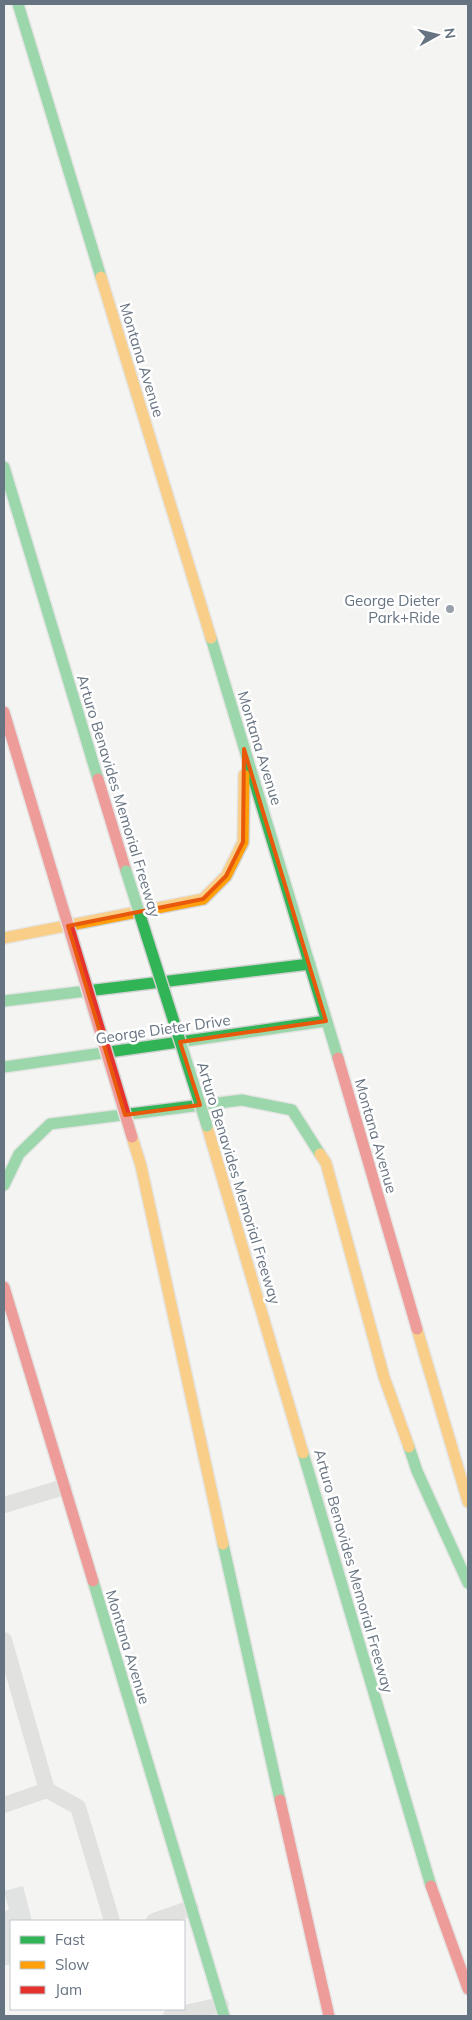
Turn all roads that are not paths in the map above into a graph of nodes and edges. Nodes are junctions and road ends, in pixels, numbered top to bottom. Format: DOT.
graph roads {
  1 [pos="18,4"];
  2 [pos="4,468"];
  3 [pos="4,712"];
  4 [pos="244,749"];
  5 [pos="4,938"];
  6 [pos="310,964"];
  7 [pos="4,1001"];
  8 [pos="326,1021"];
  9 [pos="4,1067"];
  10 [pos="4,1185"];
  11 [pos="4,1278"];
  12 [pos="5,1295"];
  13 [pos="64,1486"];
  14 [pos="468,1502"];
  15 [pos="4,1505"];
  16 [pos="468,1584"];
  17 [pos="4,1640"];
  18 [pos="47,1790"];
  19 [pos="4,1805"];
  20 [pos="192,1908"];
  21 [pos="112,1920"];
  22 [pos="157,1920"];
  23 [pos="468,1989"];
  24 [pos="222,2011"];
  25 [pos="171,2016"];
  26 [pos="329,2016"];
  1 -- 4 [label="main road, Montana Avenue"];
  2 -- 23 [label="main road, Arturo Benavides Memorial Freeway, bridge"];
  3 -- 26 [label="main road, bridge"];
  4 -- 5 [label="main road"];
  4 -- 6 [label="main road, Montana Avenue"];
  6 -- 7 [label="main road"];
  6 -- 8 [label="main road, Montana Avenue"];
  8 -- 9 [label="main road, George Dieter Drive"];
  8 -- 14 [label="main road, Montana Avenue"];
  10 -- 16 [label="main road"];
  11 -- 12 [label="main road, Montana Avenue"];
  12 -- 13 [label="main road, Montana Avenue"];
  13 -- 15 [label="lane"];
  13 -- 20 [label="main road, Montana Avenue"];
  17 -- 18 [label="lane"];
  18 -- 19 [label="lane"];
  18 -- 21 [label="lane"];
  20 -- 22 [label="lane"];
  20 -- 24 [label="main road, Montana Avenue"];
  24 -- 25 [label="lane"];
}
